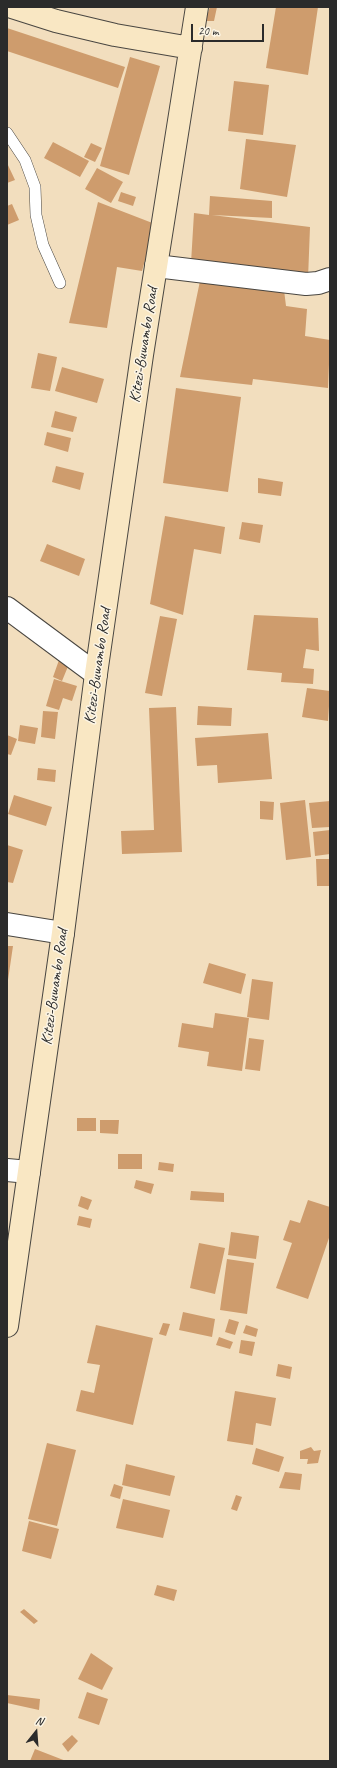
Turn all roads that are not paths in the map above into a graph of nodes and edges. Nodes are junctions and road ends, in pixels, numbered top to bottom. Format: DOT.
graph roads {
  1 [pos="12,7"];
  2 [pos="197,7"];
  3 [pos="191,48"];
  4 [pos="7,132"];
  5 [pos="156,266"];
  6 [pos="330,279"];
  7 [pos="60,283"];
  8 [pos="7,608"];
  9 [pos="96,674"];
  10 [pos="7,924"];
  11 [pos="63,933"];
  12 [pos="7,1170"];
  13 [pos="28,1172"];
  14 [pos="7,1326"];
  1 -- 3 [label="street"];
  2 -- 3 [label="street, Kitezi-Buwambo Road"];
  3 -- 5 [label="street, Kitezi-Buwambo Road"];
  4 -- 7 [label="lane"];
  5 -- 6 [label="street"];
  5 -- 9 [label="street, Kitezi-Buwambo Road"];
  8 -- 9 [label="street"];
  9 -- 11 [label="street, Kitezi-Buwambo Road"];
  10 -- 11 [label="street"];
  11 -- 13 [label="street, Kitezi-Buwambo Road"];
  12 -- 13 [label="street"];
  13 -- 14 [label="street, Kitezi-Buwambo Road"];
}
